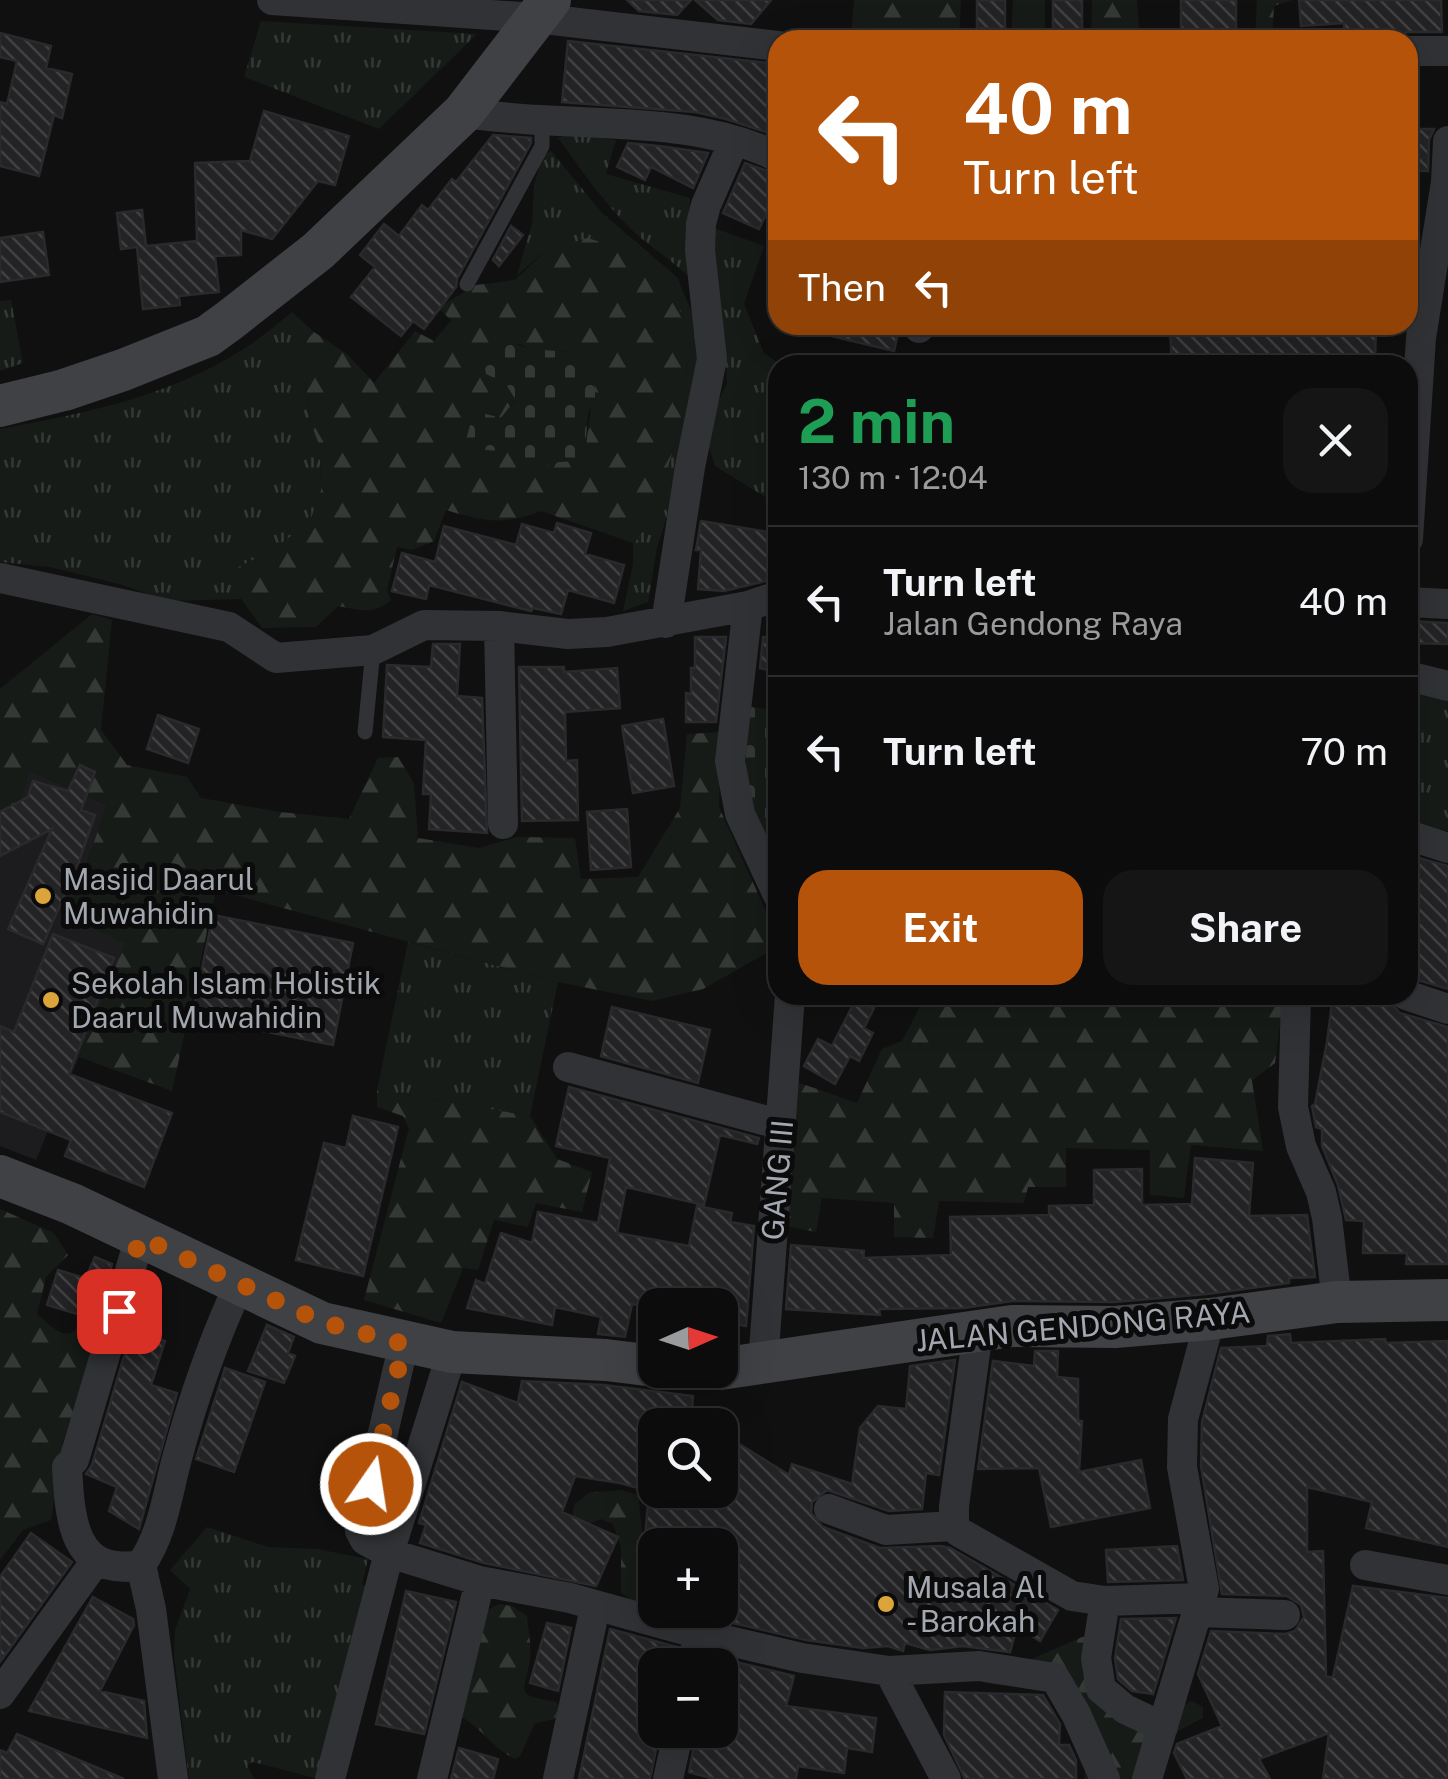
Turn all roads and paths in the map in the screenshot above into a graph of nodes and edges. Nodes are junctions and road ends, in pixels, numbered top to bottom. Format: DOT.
graph roads {
  1 [pos="272,0"];
  2 [pos="542,9"];
  3 [pos="768,44"];
  4 [pos="1448,50"];
  5 [pos="1418,51"];
  6 [pos="464,113"];
  7 [pos="542,120"];
  8 [pos="734,141"];
  9 [pos="1448,141"];
  10 [pos="768,153"];
  11 [pos="1442,245"];
  12 [pos="467,284"];
  13 [pos="1418,355"];
  14 [pos="0,406"];
  15 [pos="0,578"];
  16 [pos="768,599"];
  17 [pos="1418,602"];
  18 [pos="1448,604"];
  19 [pos="748,606"];
  20 [pos="666,623"];
  21 [pos="499,626"];
  22 [pos="373,650"];
  23 [pos="1418,678"];
  24 [pos="1448,686"];
  25 [pos="365,732"];
  26 [pos="503,824"];
  27 [pos="1418,838"];
  28 [pos="1448,848"];
  29 [pos="768,874"];
  30 [pos="1418,999"];
  31 [pos="789,1005"];
  32 [pos="1296,1005"];
  33 [pos="1448,1009"];
  34 [pos="568,1067"];
  35 [pos="782,1125"];
  36 [pos="0,1176"];
  37 [pos="140,1237"];
  38 [pos="239,1285"];
  39 [pos="1448,1300"];
  40 [pos="1337,1302"];
  41 [pos="1210,1319"];
  42 [pos="978,1331"];
  43 [pos="404,1344"];
  44 [pos="452,1352"];
  45 [pos="638,1364"];
  46 [pos="764,1364"];
  47 [pos="738,1367"];
  48 [pos="829,1509"];
  49 [pos="954,1526"];
  50 [pos="389,1553"];
  51 [pos="95,1562"];
  52 [pos="141,1565"];
  53 [pos="1364,1565"];
  54 [pos="1448,1580"];
  55 [pos="480,1581"];
  56 [pos="1105,1600"];
  57 [pos="1199,1605"];
  58 [pos="595,1608"];
  59 [pos="1285,1615"];
  60 [pos="699,1634"];
  61 [pos="696,1648"];
  62 [pos="889,1671"];
  63 [pos="0,1694"];
  64 [pos="1163,1727"];
  65 [pos="675,1748"];
  66 [pos="173,1779"];
  67 [pos="330,1779"];
  68 [pos="432,1779"];
  69 [pos="558,1779"];
  70 [pos="668,1779"];
  71 [pos="946,1779"];
  72 [pos="1105,1779"];
  73 [pos="1147,1779"];
  1 -- 2 [label="street"];
  2 -- 3 [label="street"];
  2 -- 6 [label="main road"];
  4 -- 5 [label="street"];
  6 -- 7 [label="street"];
  6 -- 14 [label="main road"];
  7 -- 8 [label="street"];
  7 -- 12 [label="lane"];
  8 -- 10 [label="street"];
  8 -- 20 [label="street"];
  9 -- 11 [label="street"];
  11 -- 13 [label="street"];
  15 -- 22 [label="street"];
  16 -- 19 [label="street"];
  17 -- 18 [label="street"];
  19 -- 20 [label="street"];
  19 -- 29 [label="street"];
  20 -- 21 [label="street"];
  21 -- 22 [label="street"];
  21 -- 26 [label="street"];
  22 -- 25 [label="lane"];
  23 -- 24 [label="street"];
  27 -- 28 [label="street"];
  30 -- 33 [label="street"];
  31 -- 35 [label="street, GANG III"];
  32 -- 40 [label="street"];
  34 -- 35 [label="street"];
  35 -- 46 [label="street, GANG III"];
  36 -- 37 [label="main road"];
  37 -- 38 [label="main road"];
  37 -- 51 [label="street"];
  38 -- 43 [label="main road"];
  38 -- 52 [label="street"];
  39 -- 40 [label="main road, JALAN GENDONG RAYA"];
  40 -- 41 [label="main road, JALAN GENDONG RAYA"];
  41 -- 42 [label="main road, JALAN GENDONG RAYA"];
  41 -- 57 [label="street"];
  42 -- 46 [label="main road, JALAN GENDONG RAYA"];
  42 -- 49 [label="street"];
  43 -- 44 [label="main road"];
  43 -- 50 [label="street"];
  44 -- 45 [label="main road"];
  44 -- 50 [label="street"];
  46 -- 47 [label="main road, JALAN GENDONG RAYA"];
  48 -- 49 [label="street"];
  49 -- 56 [label="street"];
  50 -- 55 [label="street"];
  50 -- 67 [label="street"];
  51 -- 52 [label="street"];
  51 -- 63 [label="street"];
  52 -- 66 [label="street"];
  53 -- 54 [label="street"];
  55 -- 58 [label="street"];
  55 -- 68 [label="street"];
  56 -- 57 [label="street"];
  56 -- 64 [label="street"];
  57 -- 59 [label="street"];
  57 -- 64 [label="street"];
  58 -- 60 [label="street"];
  58 -- 69 [label="street"];
  60 -- 61 [label="street"];
  60 -- 62 [label="street"];
  62 -- 71 [label="street"];
  62 -- 72 [label="street"];
  64 -- 73 [label="street"];
  65 -- 70 [label="street"];
}
